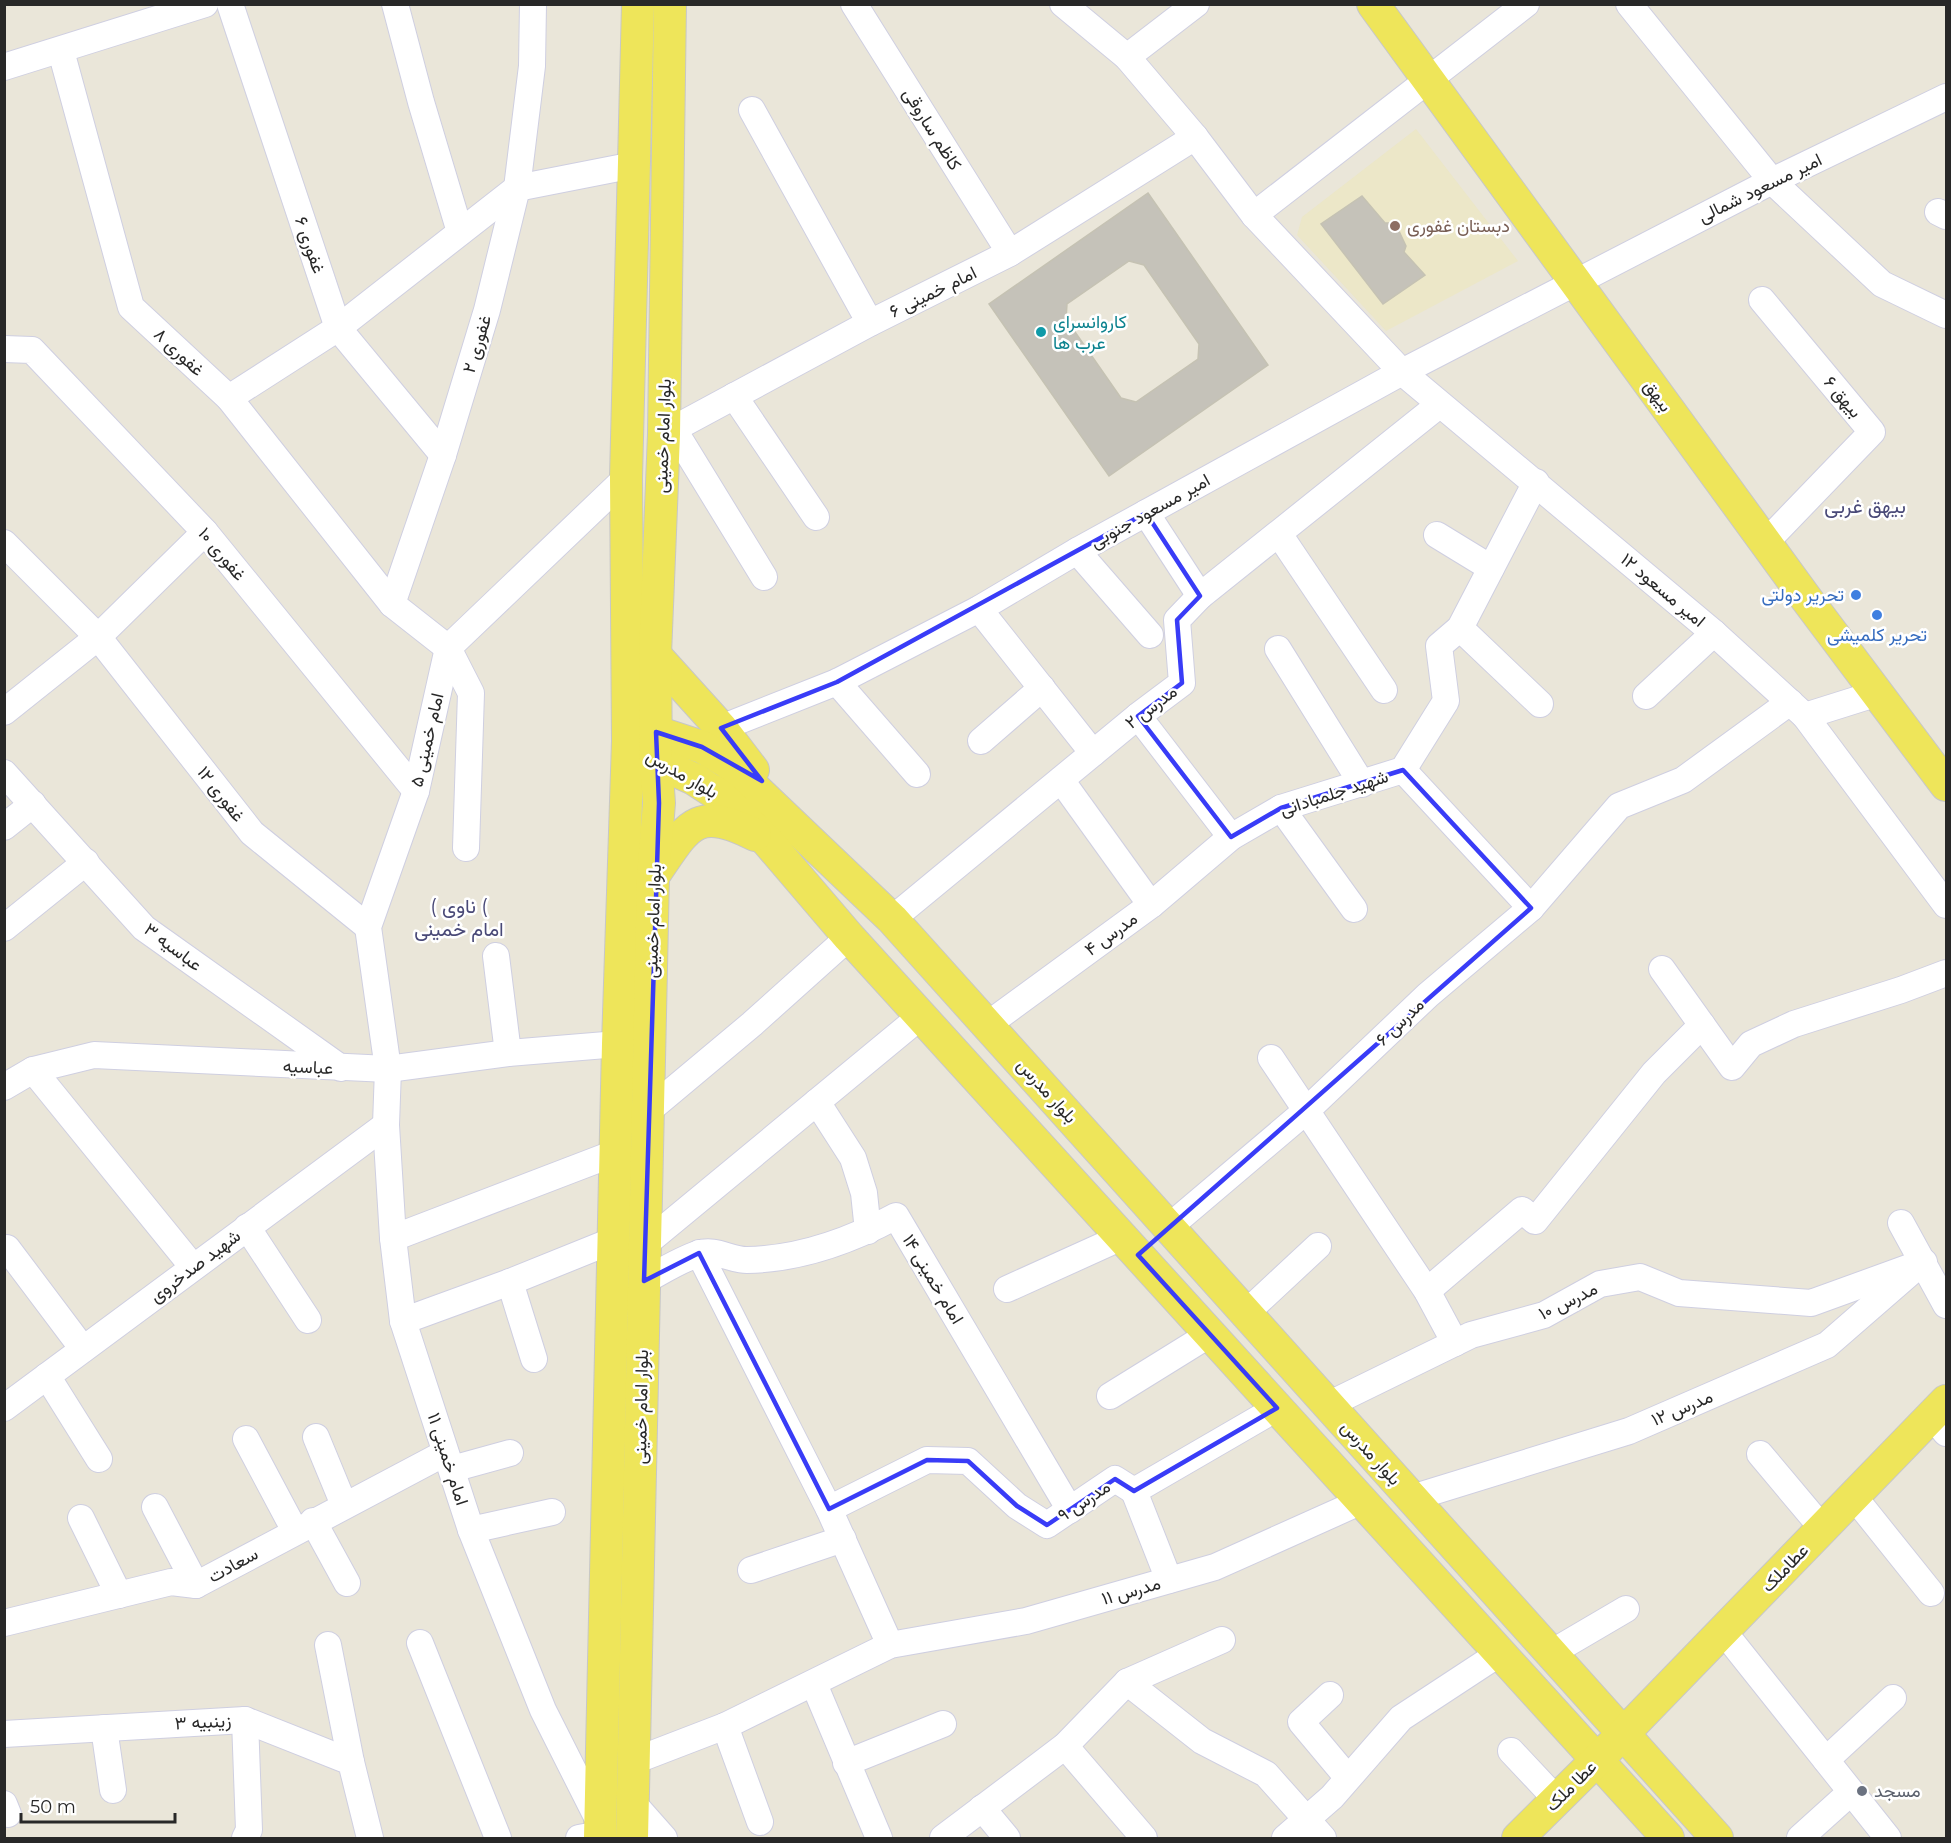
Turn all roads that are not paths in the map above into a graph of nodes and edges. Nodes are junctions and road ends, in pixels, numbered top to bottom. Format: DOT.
graph roads {
  1 [pos="205,4"];
  2 [pos="231,4"];
  3 [pos="395,4"];
  4 [pos="533,4"];
  5 [pos="638,4"];
  6 [pos="670,4"];
  7 [pos="854,4"];
  8 [pos="1063,4"];
  9 [pos="1196,4"];
  10 [pos="1373,4"];
  11 [pos="1526,4"];
  12 [pos="1629,4"];
  13 [pos="154,12"];
  14 [pos="61,51"];
  15 [pos="1127,57"];
  16 [pos="4,67"];
  17 [pos="1428,81"];
  18 [pos="1947,97"];
  19 [pos="752,110"];
  20 [pos="1195,137"];
  21 [pos="634,165"];
  22 [pos="1772,181"];
  23 [pos="517,188"];
  24 [pos="1254,215"];
  25 [pos="460,232"];
  26 [pos="1010,253"];
  27 [pos="1575,282"];
  28 [pos="1762,300"];
  29 [pos="1947,315"];
  30 [pos="870,323"];
  31 [pos="339,328"];
  32 [pos="629,334"];
  33 [pos="665,338"];
  34 [pos="4,349"];
  35 [pos="1402,372"];
  36 [pos="734,396"];
  37 [pos="229,398"];
  38 [pos="1439,405"];
  39 [pos="669,432"];
  40 [pos="442,455"];
  41 [pos="626,478"];
  42 [pos="1536,482"];
  43 [pos="1146,513"];
  44 [pos="816,517"];
  45 [pos="205,532"];
  46 [pos="1279,534"];
  47 [pos="1437,535"];
  48 [pos="4,543"];
  49 [pos="1765,543"];
  50 [pos="1077,551"];
  51 [pos="1491,568"];
  52 [pos="764,577"];
  53 [pos="1200,596"];
  54 [pos="392,604"];
  55 [pos="979,609"];
  56 [pos="1460,628"];
  57 [pos="1714,633"];
  58 [pos="1150,635"];
  59 [pos="98,637"];
  60 [pos="448,648"];
  61 [pos="1278,649"];
  62 [pos="655,655"];
  63 [pos="837,682"];
  64 [pos="1042,688"];
  65 [pos="1384,690"];
  66 [pos="1878,693"];
  67 [pos="1646,696"];
  68 [pos="1540,704"];
  69 [pos="1797,709"];
  70 [pos="4,712"];
  71 [pos="1138,716"];
  72 [pos="721,728"];
  73 [pos="981,741"];
  74 [pos="647,745"];
  75 [pos="1093,753"];
  76 [pos="1403,770"];
  77 [pos="4,773"];
  78 [pos="917,774"];
  79 [pos="1061,780"];
  80 [pos="1362,784"];
  81 [pos="1947,784"];
  82 [pos="416,791"];
  83 [pos="33,804"];
  84 [pos="1281,808"];
  85 [pos="794,823"];
  86 [pos="4,827"];
  87 [pos="1231,837"];
  88 [pos="767,841"];
  89 [pos="466,848"];
  90 [pos="86,862"];
  91 [pos="638,876"];
  92 [pos="1151,905"];
  93 [pos="1947,905"];
  94 [pos="1531,908"];
  95 [pos="1354,909"];
  96 [pos="892,919"];
  97 [pos="368,927"];
  98 [pos="4,928"];
  99 [pos="849,937"];
  100 [pos="496,956"];
  101 [pos="1662,969"];
  102 [pos="1947,973"];
  103 [pos="921,1016"];
  104 [pos="987,1025"];
  105 [pos="1702,1025"];
  106 [pos="618,1044"];
  107 [pos="507,1053"];
  108 [pos="1271,1058"];
  109 [pos="341,1068"];
  110 [pos="388,1069"];
  111 [pos="33,1070"];
  112 [pos="4,1087"];
  113 [pos="818,1102"];
  114 [pos="1308,1110"];
  115 [pos="648,1111"];
  116 [pos="386,1125"];
  117 [pos="615,1153"];
  118 [pos="1901,1223"];
  119 [pos="247,1227"];
  120 [pos="1169,1227"];
  121 [pos="868,1231"];
  122 [pos="393,1238"];
  123 [pos="629,1242"];
  124 [pos="1130,1246"];
  125 [pos="1318,1246"];
  126 [pos="4,1250"];
  127 [pos="699,1253"];
  128 [pos="1924,1262"];
  129 [pos="193,1267"];
  130 [pos="644,1281"];
  131 [pos="510,1282"];
  132 [pos="1007,1289"];
  133 [pos="1428,1291"];
  134 [pos="1947,1305"];
  135 [pos="1246,1313"];
  136 [pos="308,1320"];
  137 [pos="403,1321"];
  138 [pos="1210,1334"];
  139 [pos="1455,1343"];
  140 [pos="83,1349"];
  141 [pos="534,1359"];
  142 [pos="46,1376"];
  143 [pos="1110,1396"];
  144 [pos="1328,1405"];
  145 [pos="4,1408"];
  146 [pos="1277,1408"];
  147 [pos="1942,1417"];
  148 [pos="316,1437"];
  149 [pos="246,1439"];
  150 [pos="510,1454"];
  151 [pos="1760,1454"];
  152 [pos="99,1459"];
  153 [pos="449,1461"];
  154 [pos="1134,1491"];
  155 [pos="1854,1497"];
  156 [pos="1412,1498"];
  157 [pos="1362,1502"];
  158 [pos="344,1505"];
  159 [pos="155,1507"];
  160 [pos="829,1509"];
  161 [pos="1070,1510"];
  162 [pos="552,1512"];
  163 [pos="81,1518"];
  164 [pos="304,1526"];
  165 [pos="1823,1529"];
  166 [pos="471,1530"];
  167 [pos="843,1539"];
  168 [pos="751,1570"];
  169 [pos="1170,1580"];
  170 [pos="347,1584"];
  171 [pos="196,1585"];
  172 [pos="1931,1593"];
  173 [pos="119,1595"];
  174 [pos="1626,1608"];
  175 [pos="4,1623"];
  176 [pos="1724,1631"];
  177 [pos="1222,1641"];
  178 [pos="420,1643"];
  179 [pos="328,1645"];
  180 [pos="890,1645"];
  181 [pos="1500,1653"];
  182 [pos="1551,1653"];
  183 [pos="1127,1682"];
  184 [pos="814,1684"];
  185 [pos="1330,1695"];
  186 [pos="1893,1698"];
  187 [pos="245,1720"];
  188 [pos="943,1724"];
  189 [pos="725,1726"];
  190 [pos="104,1728"];
  191 [pos="4,1734"];
  192 [pos="1623,1734"];
  193 [pos="1065,1746"];
  194 [pos="1511,1751"];
  195 [pos="1597,1760"];
  196 [pos="1826,1760"];
  197 [pos="634,1761"];
  198 [pos="351,1762"];
  199 [pos="846,1764"];
  200 [pos="1348,1778"];
  201 [pos="113,1790"];
  202 [pos="1851,1792"];
  203 [pos="1557,1800"];
  204 [pos="633,1803"];
  205 [pos="982,1808"];
  206 [pos="760,1822"];
  207 [pos="1314,1830"];
  208 [pos="595,1834"];
  209 [pos="245,1839"];
  210 [pos="370,1839"];
  211 [pos="498,1839"];
  212 [pos="632,1839"];
  213 [pos="664,1839"];
  214 [pos="879,1839"];
  215 [pos="943,1839"];
  216 [pos="1007,1839"];
  217 [pos="1144,1839"];
  218 [pos="1285,1839"];
  219 [pos="1518,1839"];
  220 [pos="1668,1839"];
  221 [pos="1717,1839"];
  222 [pos="1800,1839"];
  223 [pos="1888,1839"];
  1 -- 13 [label="street"];
  2 -- 31 [label="street, غفوری ۶"];
  3 -- 25 [label="street"];
  4 -- 23 [label="street, غفوری ۲"];
  5 -- 21 [label="main road, بلوار امام خمینی"];
  6 -- 33 [label="main road, بلوار امام خمینی"];
  7 -- 26 [label="street, کاظم ساروقی"];
  8 -- 15 [label="street, امیر مسعود ۱۲"];
  9 -- 15 [label="street"];
  10 -- 17 [label="main road, بیهق"];
  11 -- 17 [label="street"];
  12 -- 22 [label="street"];
  13 -- 14 [label="street"];
  14 -- 16 [label="street"];
  14 -- 37 [label="street, غفوری ۸"];
  15 -- 20 [label="street, امیر مسعود ۱۲"];
  17 -- 24 [label="street"];
  17 -- 27 [label="main road, بیهق"];
  18 -- 22 [label="street, امیر مسعود شمالی"];
  19 -- 30 [label="street"];
  20 -- 24 [label="street, امیر مسعود ۱۲"];
  20 -- 26 [label="street, امام خمینی ۶"];
  21 -- 23 [label="street"];
  21 -- 32 [label="main road, بلوار امام خمینی"];
  22 -- 27 [label="street, امیر مسعود شمالی"];
  22 -- 29 [label="street"];
  23 -- 25 [label="street"];
  23 -- 40 [label="street, غفوری ۲"];
  24 -- 35 [label="street, امیر مسعود ۱۲"];
  25 -- 31 [label="street"];
  26 -- 30 [label="street, امام خمینی ۶"];
  27 -- 35 [label="street, امیر مسعود جنوبی"];
  27 -- 49 [label="main road, بیهق"];
  28 -- 49 [label="street, بیهق ۶"];
  30 -- 36 [label="street, امام خمینی ۶"];
  31 -- 37 [label="street"];
  31 -- 40 [label="street, غفوری ۶"];
  32 -- 33 [label="main road"];
  32 -- 41 [label="main road, بلوار امام خمینی"];
  33 -- 39 [label="main road, بلوار امام خمینی"];
  34 -- 45 [label="street, غفوری ۱۰"];
  35 -- 38 [label="street, امیر مسعود ۱۲"];
  35 -- 43 [label="street, امیر مسعود جنوبی"];
  36 -- 39 [label="street, امام خمینی ۶"];
  36 -- 44 [label="street"];
  37 -- 54 [label="street, غفوری ۸"];
  38 -- 42 [label="street, امیر مسعود ۱۲"];
  38 -- 46 [label="street, مدرس ۲"];
  39 -- 52 [label="street"];
  39 -- 62 [label="main road, بلوار امام خمینی"];
  40 -- 54 [label="street, غفوری ۲"];
  41 -- 60 [label="street"];
  41 -- 74 [label="main road, بلوار امام خمینی"];
  42 -- 51 [label="street, شهید جلمبادانی"];
  42 -- 57 [label="street, امیر مسعود ۱۲"];
  43 -- 50 [label="street, امیر مسعود جنوبی"];
  43 -- 53 [label="street"];
  45 -- 59 [label="street"];
  45 -- 82 [label="street, غفوری ۱۰"];
  46 -- 53 [label="street, مدرس ۲"];
  46 -- 65 [label="street"];
  47 -- 51 [label="street"];
  48 -- 59 [label="street, غفوری ۱۲"];
  49 -- 66 [label="main road, بیهق"];
  50 -- 55 [label="street, امیر مسعود جنوبی"];
  50 -- 58 [label="street"];
  51 -- 56 [label="street, شهید جلمبادانی"];
  53 -- 71 [label="street, مدرس ۲"];
  54 -- 60 [label="street"];
  55 -- 63 [label="street, امیر مسعود جنوبی"];
  55 -- 64 [label="street"];
  56 -- 68 [label="street"];
  56 -- 76 [label="street, شهید جلمبادانی"];
  57 -- 67 [label="street"];
  57 -- 69 [label="street, امیر مسعود ۱۲"];
  59 -- 70 [label="street"];
  59 -- 97 [label="street, غفوری ۱۲"];
  60 -- 82 [label="street, امام خمینی ۵"];
  60 -- 89 [label="street"];
  61 -- 80 [label="street"];
  62 -- 72 [label="main road"];
  62 -- 74 [label="main road, بلوار امام خمینی"];
  63 -- 72 [label="street, امیر مسعود جنوبی"];
  63 -- 78 [label="street"];
  64 -- 73 [label="street"];
  64 -- 75 [label="street"];
  66 -- 69 [label="street"];
  66 -- 81 [label="main road, بیهق"];
  69 -- 93 [label="street, امیر مسعود ۱۲"];
  69 -- 94 [label="street, مدرس ۶"];
  71 -- 75 [label="street, مدرس ۲"];
  71 -- 87 [label="street"];
  72 -- 85 [label="main road"];
  74 -- 85 [label="main road, بلوار مدرس"];
  74 -- 88 [label="main road, بلوار مدرس"];
  74 -- 91 [label="main road, بلوار امام خمینی"];
  75 -- 79 [label="street, مدرس ۲"];
  76 -- 80 [label="street, شهید جلمبادانی"];
  76 -- 94 [label="street"];
  77 -- 83 [label="street, عباسیه ۳"];
  79 -- 92 [label="street"];
  79 -- 96 [label="street, مدرس ۲"];
  80 -- 84 [label="street, شهید جلمبادانی"];
  82 -- 97 [label="street, امام خمینی ۵"];
  83 -- 86 [label="street"];
  83 -- 90 [label="street, عباسیه ۳"];
  84 -- 87 [label="street, شهید جلمبادانی"];
  84 -- 95 [label="street"];
  85 -- 96 [label="main road, بلوار مدرس"];
  87 -- 92 [label="street, مدرس ۴"];
  88 -- 91 [label="main road"];
  88 -- 99 [label="main road, بلوار مدرس"];
  90 -- 98 [label="street"];
  90 -- 109 [label="street, عباسیه ۳"];
  91 -- 106 [label="main road, بلوار امام خمینی"];
  91 -- 115 [label="main road, بلوار امام خمینی"];
  92 -- 104 [label="street, مدرس ۴"];
  94 -- 114 [label="street, مدرس ۶"];
  96 -- 104 [label="main road, بلوار مدرس"];
  97 -- 110 [label="street, امام خمینی ۵"];
  99 -- 103 [label="main road, بلوار مدرس"];
  99 -- 115 [label="street"];
  100 -- 107 [label="street"];
  101 -- 105 [label="street"];
  102 -- 105 [label="street"];
  103 -- 113 [label="street"];
  103 -- 124 [label="main road, بلوار مدرس"];
  104 -- 120 [label="main road, بلوار مدرس"];
  105 -- 133 [label="street"];
  106 -- 107 [label="street, عباسیه"];
  106 -- 117 [label="main road, بلوار امام خمینی"];
  107 -- 110 [label="street, عباسیه"];
  108 -- 114 [label="street"];
  109 -- 110 [label="street, عباسیه"];
  109 -- 111 [label="street, عباسیه"];
  110 -- 116 [label="street, امام خمینی ۱۱"];
  111 -- 112 [label="street, عباسیه"];
  111 -- 129 [label="street"];
  113 -- 121 [label="street"];
  113 -- 123 [label="street"];
  114 -- 120 [label="street, مدرس ۶"];
  114 -- 133 [label="street"];
  115 -- 123 [label="main road, بلوار امام خمینی"];
  116 -- 119 [label="street, شهید صدخروی"];
  116 -- 122 [label="street, امام خمینی ۱۱"];
  117 -- 122 [label="street"];
  117 -- 123 [label="main road, بلوار امام خمینی"];
  118 -- 128 [label="street"];
  119 -- 129 [label="street, شهید صدخروی"];
  119 -- 136 [label="street"];
  120 -- 124 [label="main road"];
  120 -- 135 [label="main road, بلوار مدرس"];
  121 -- 127 [label="street, امام خمینی ۱۴"];
  121 -- 161 [label="street, امام خمینی ۱۴"];
  122 -- 137 [label="street, امام خمینی ۱۱"];
  123 -- 130 [label="main road, بلوار امام خمینی"];
  123 -- 131 [label="street"];
  123 -- 208 [label="main road, بلوار امام خمینی"];
  124 -- 132 [label="street"];
  124 -- 138 [label="main road, بلوار مدرس"];
  125 -- 135 [label="street"];
  126 -- 140 [label="street"];
  127 -- 130 [label="street"];
  127 -- 160 [label="street"];
  128 -- 134 [label="street"];
  128 -- 139 [label="street, مدرس ۱۰"];
  128 -- 156 [label="street, مدرس ۱۲"];
  129 -- 140 [label="street, شهید صدخروی"];
  130 -- 197 [label="main road, بلوار امام خمینی"];
  131 -- 137 [label="street"];
  131 -- 141 [label="street"];
  133 -- 139 [label="street"];
  135 -- 144 [label="main road, بلوار مدرس"];
  137 -- 153 [label="street, امام خمینی ۱۱"];
  138 -- 143 [label="street"];
  138 -- 146 [label="main road, بلوار مدرس"];
  139 -- 144 [label="street, مدرس ۱۰"];
  140 -- 142 [label="street, شهید صدخروی"];
  142 -- 145 [label="street, شهید صدخروی"];
  142 -- 152 [label="street"];
  144 -- 156 [label="main road, بلوار مدرس"];
  146 -- 154 [label="street, مدرس ۹"];
  146 -- 157 [label="main road, بلوار مدرس"];
  147 -- 155 [label="main road, عطاملک"];
  148 -- 158 [label="street"];
  149 -- 164 [label="street"];
  150 -- 153 [label="street, سعادت"];
  151 -- 165 [label="street"];
  153 -- 158 [label="street, سعادت"];
  153 -- 166 [label="street, امام خمینی ۱۱"];
  154 -- 161 [label="street, مدرس ۹"];
  154 -- 169 [label="street"];
  155 -- 165 [label="main road, عطاملک"];
  155 -- 172 [label="street"];
  156 -- 182 [label="main road, بلوار مدرس"];
  157 -- 169 [label="street, مدرس ۱۱"];
  157 -- 181 [label="main road, بلوار مدرس"];
  158 -- 164 [label="street, سعادت"];
  159 -- 171 [label="street"];
  160 -- 161 [label="street, مدرس ۹"];
  160 -- 167 [label="street"];
  162 -- 166 [label="street"];
  163 -- 173 [label="street"];
  164 -- 170 [label="street"];
  164 -- 171 [label="street, سعادت"];
  165 -- 176 [label="main road, عطاملک"];
  166 -- 208 [label="street, امام خمینی ۱۱"];
  167 -- 168 [label="street"];
  167 -- 180 [label="street"];
  169 -- 180 [label="street, مدرس ۱۱"];
  171 -- 173 [label="street, سعادت"];
  173 -- 175 [label="street, سعادت"];
  174 -- 182 [label="street"];
  176 -- 192 [label="main road, عطاملک"];
  176 -- 196 [label="street"];
  177 -- 183 [label="street"];
  178 -- 211 [label="street"];
  179 -- 198 [label="street"];
  180 -- 184 [label="street, مدرس ۱۱"];
  181 -- 195 [label="main road, بلوار مدرس"];
  181 -- 200 [label="street"];
  182 -- 192 [label="main road, بلوار مدرس"];
  183 -- 193 [label="street"];
  183 -- 207 [label="street"];
  184 -- 189 [label="street, مدرس ۱۱"];
  184 -- 199 [label="street"];
  185 -- 200 [label="street"];
  186 -- 196 [label="street"];
  187 -- 190 [label="street, زینبیه ۳"];
  187 -- 198 [label="street, زینبیه ۳"];
  187 -- 209 [label="street"];
  188 -- 199 [label="street"];
  189 -- 197 [label="street, مدرس ۱۱"];
  189 -- 206 [label="street"];
  190 -- 191 [label="street, زینبیه ۳"];
  190 -- 201 [label="street"];
  192 -- 195 [label="main road, عطا ملک"];
  192 -- 221 [label="main road, بلوار مدرس"];
  193 -- 205 [label="street"];
  193 -- 217 [label="street"];
  194 -- 203 [label="street"];
  195 -- 203 [label="main road, عطا ملک"];
  195 -- 220 [label="main road, بلوار مدرس"];
  196 -- 202 [label="street"];
  197 -- 204 [label="main road, بلوار امام خمینی"];
  198 -- 210 [label="street"];
  199 -- 214 [label="street"];
  200 -- 207 [label="street"];
  202 -- 222 [label="street"];
  202 -- 223 [label="street"];
  203 -- 219 [label="main road, عطا ملک"];
  204 -- 212 [label="main road, بلوار امام خمینی"];
  204 -- 213 [label="street"];
  205 -- 215 [label="street"];
  205 -- 216 [label="street"];
  207 -- 218 [label="street"];
}
